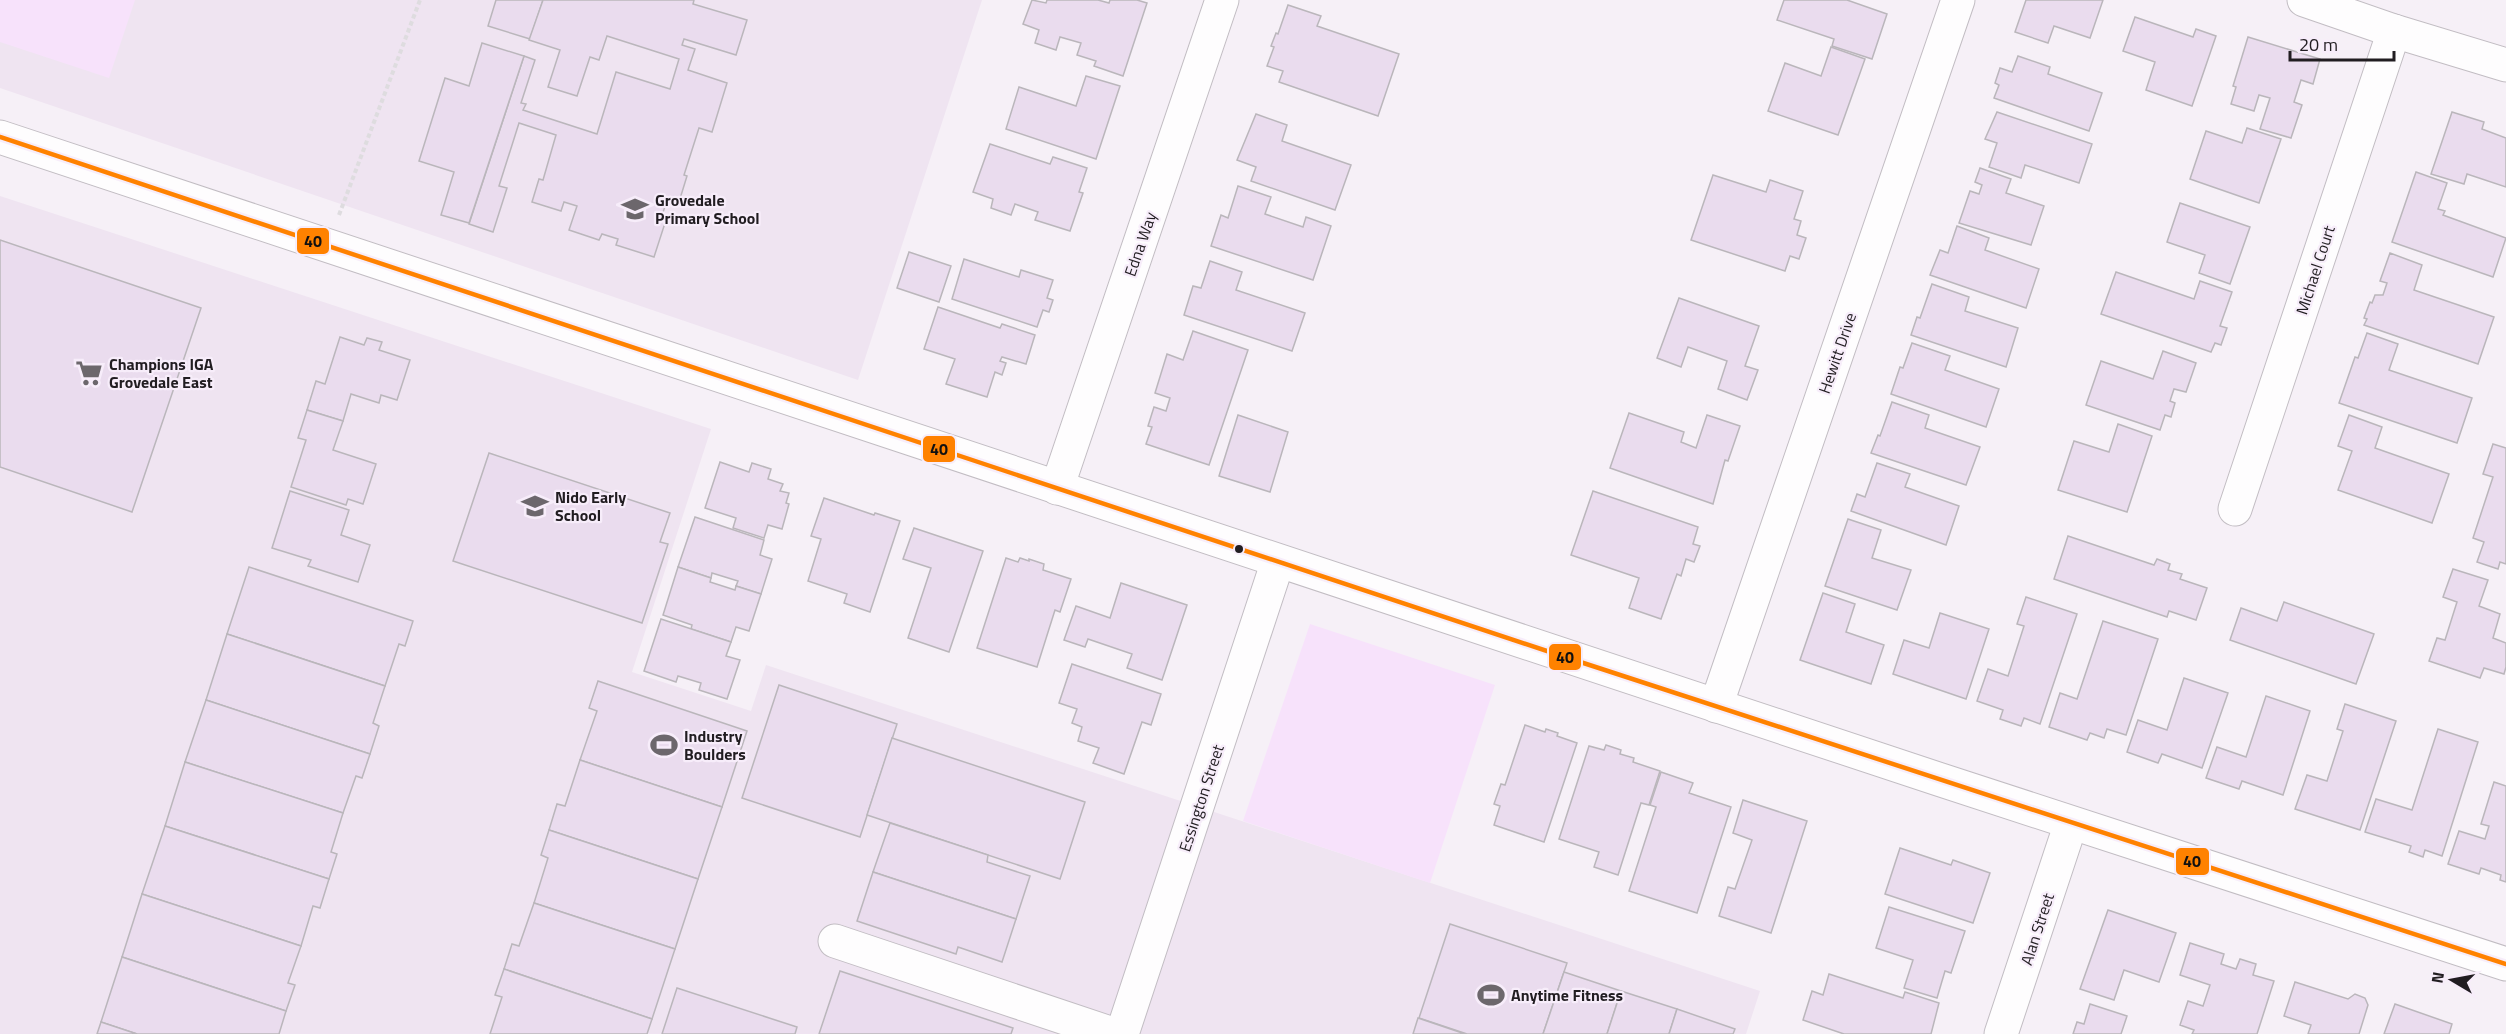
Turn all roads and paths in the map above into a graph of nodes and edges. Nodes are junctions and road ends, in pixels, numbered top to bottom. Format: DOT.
graph roads {
  1 [pos="420,0"];
  2 [pos="1222,0"];
  3 [pos="1958,0"];
  4 [pos="2304,0"];
  5 [pos="2394,31"];
  6 [pos="2506,65"];
  7 [pos="0,137"];
  8 [pos="327,246"];
  9 [pos="1057,488"];
  10 [pos="2235,509"];
  11 [pos="1278,561"];
  12 [pos="1716,706"];
  13 [pos="2072,823"];
  14 [pos="835,941"];
  15 [pos="2506,964"];
  16 [pos="1113,1034"];
  17 [pos="1122,1034"];
  18 [pos="2001,1034"];
  1 -- 8 [label="path"];
  2 -- 9 [label="street, Edna Way"];
  3 -- 12 [label="street, Hewitt Drive"];
  4 -- 5 [label="street"];
  5 -- 6 [label="street"];
  5 -- 10 [label="street, Michael Court"];
  7 -- 8 [label="street"];
  8 -- 9 [label="street"];
  9 -- 11 [label="street"];
  11 -- 12 [label="street"];
  11 -- 17 [label="street, Essington Street"];
  12 -- 13 [label="street"];
  13 -- 15 [label="street"];
  13 -- 18 [label="street, Alan Street"];
  14 -- 16 [label="street"];
}
